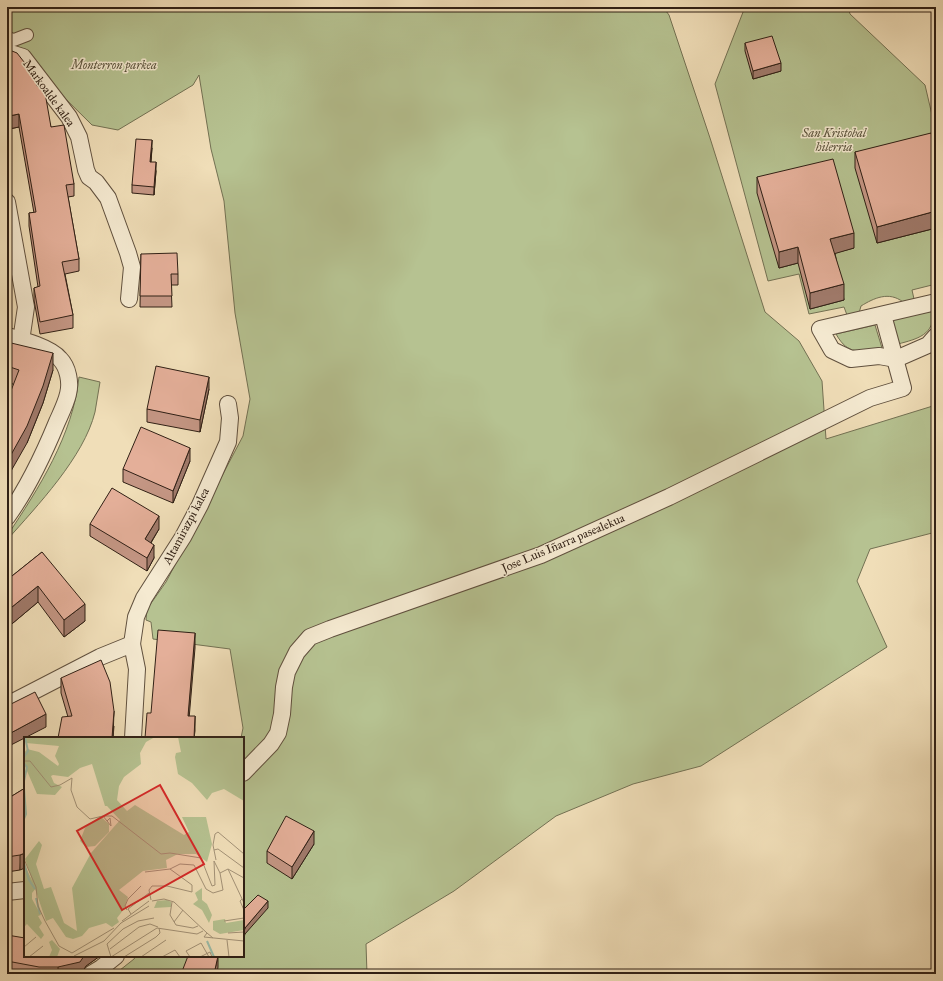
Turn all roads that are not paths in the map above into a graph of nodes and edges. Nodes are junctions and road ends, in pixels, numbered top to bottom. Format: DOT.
graph roads {
  1 [pos="27,35"];
  2 [pos="7,38"];
  3 [pos="7,52"];
  4 [pos="7,202"];
  5 [pos="128,299"];
  6 [pos="936,302"];
  7 [pos="883,315"];
  8 [pos="936,336"];
  9 [pos="14,338"];
  10 [pos="896,359"];
  11 [pos="228,404"];
  12 [pos="7,517"];
  13 [pos="132,644"];
  14 [pos="7,705"];
  15 [pos="133,737"];
  16 [pos="244,772"];
  17 [pos="24,890"];
  18 [pos="7,892"];
  19 [pos="115,957"];
  20 [pos="91,974"];
  1 -- 2 [label="street"];
  3 -- 5 [label="street, Markoalde kalea"];
  4 -- 9 [label="street"];
  6 -- 7 [label="street"];
  7 -- 10 [label="street"];
  7 -- 10 [label="street"];
  8 -- 10 [label="street"];
  9 -- 12 [label="street"];
  10 -- 16 [label="street, Jose Luis Iñarra pasealekua"];
  11 -- 13 [label="street, Altamirazpi kalea"];
  13 -- 14 [label="street"];
  13 -- 15 [label="street"];
  17 -- 18 [label="street"];
  19 -- 20 [label="street"];
}
